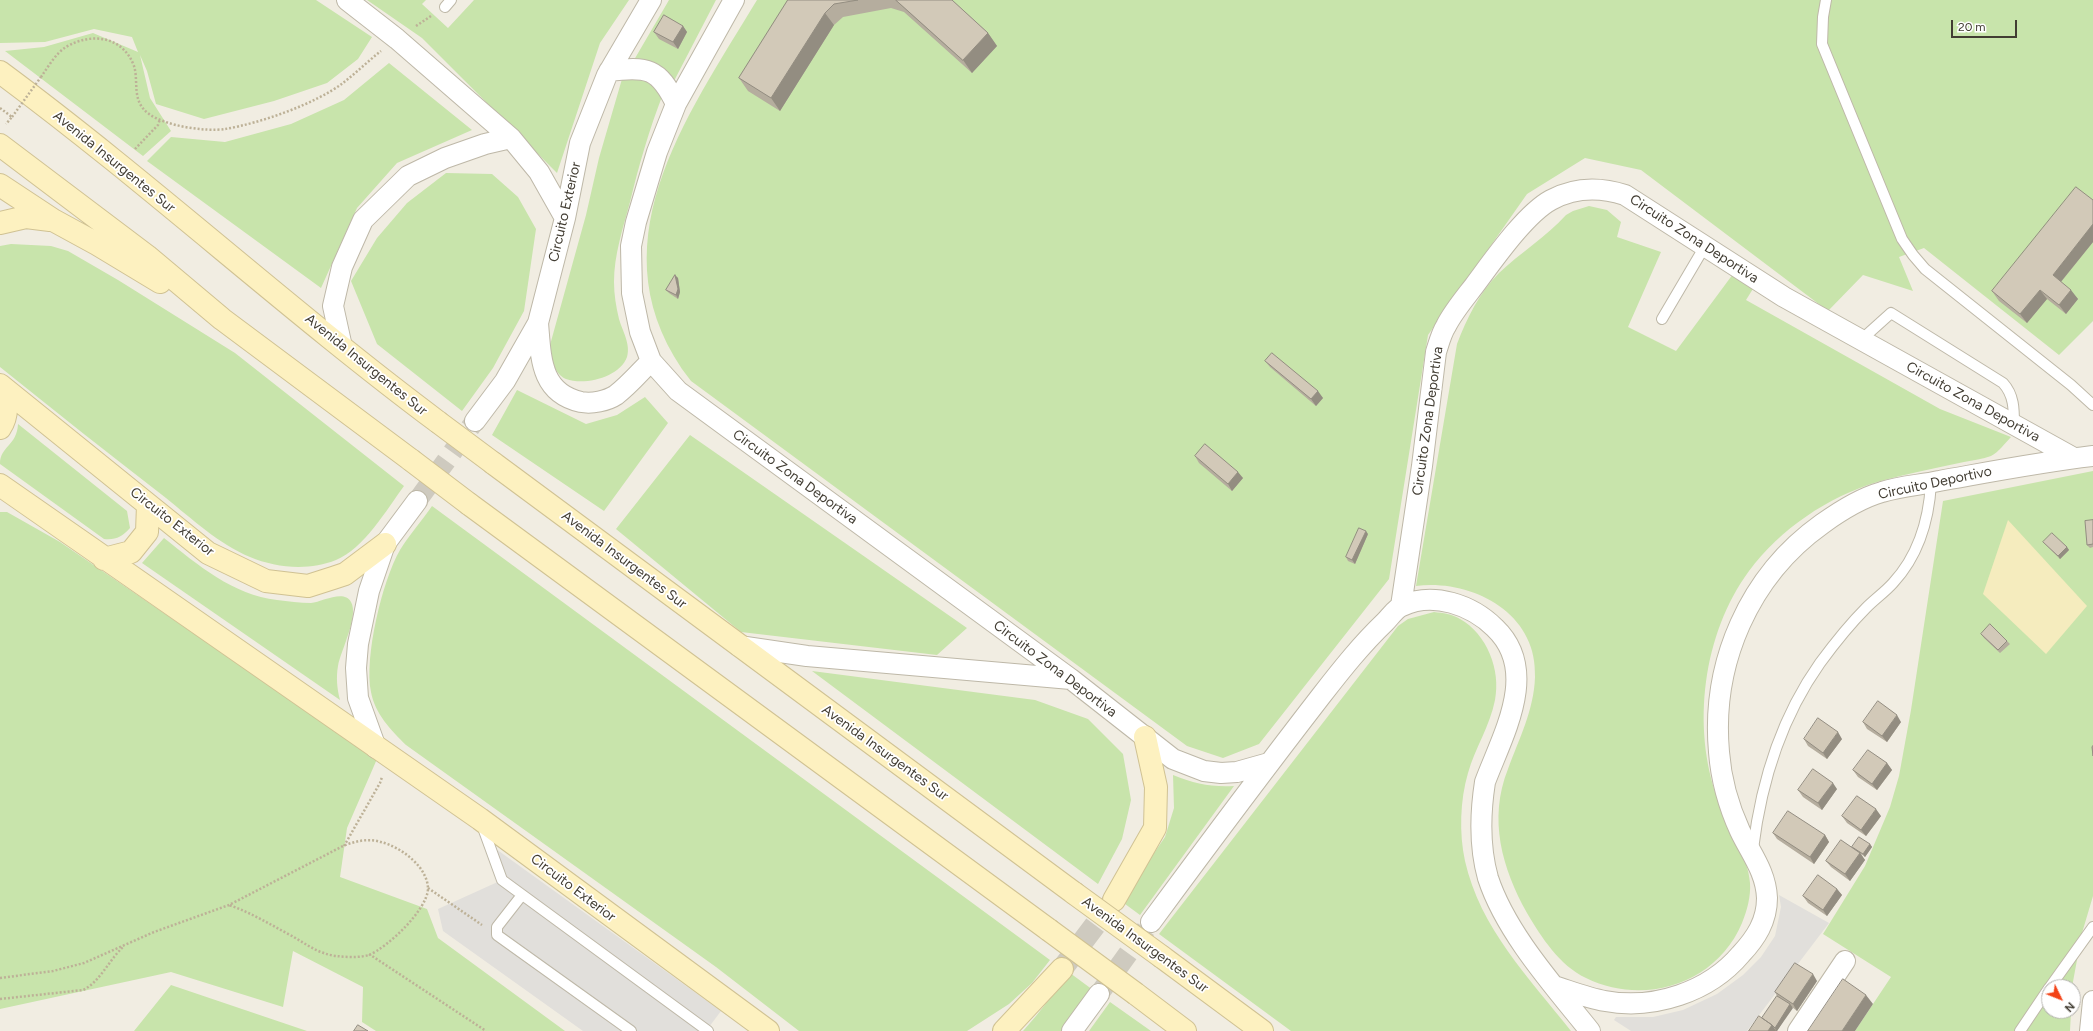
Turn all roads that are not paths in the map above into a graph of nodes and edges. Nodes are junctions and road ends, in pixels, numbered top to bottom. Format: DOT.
graph roads {
  1 [pos="347,0"];
  2 [pos="651,0"];
  3 [pos="734,0"];
  4 [pos="1826,0"];
  5 [pos="609,71"];
  6 [pos="0,72"];
  7 [pos="676,104"];
  8 [pos="511,138"];
  9 [pos="0,144"];
  10 [pos="0,185"];
  11 [pos="565,218"];
  12 [pos="53,220"];
  13 [pos="0,223"];
  14 [pos="1705,246"];
  15 [pos="222,319"];
  16 [pos="1662,319"];
  17 [pos="538,323"];
  18 [pos="1861,340"];
  19 [pos="342,347"];
  20 [pos="652,361"];
  21 [pos="0,386"];
  22 [pos="2093,405"];
  23 [pos="475,421"];
  24 [pos="2014,424"];
  25 [pos="0,428"];
  26 [pos="2084,457"];
  27 [pos="1931,483"];
  28 [pos="5,493"];
  29 [pos="417,501"];
  30 [pos="148,505"];
  31 [pos="385,544"];
  32 [pos="104,559"];
  33 [pos="1401,606"];
  34 [pos="739,646"];
  35 [pos="1071,679"];
  36 [pos="1145,737"];
  37 [pos="376,748"];
  38 [pos="1269,764"];
  39 [pos="480,819"];
  40 [pos="1752,853"];
  41 [pos="522,895"];
  42 [pos="1114,900"];
  43 [pos="1151,922"];
  44 [pos="2093,927"];
  45 [pos="1845,961"];
  46 [pos="1062,969"];
  47 [pos="2055,979"];
  48 [pos="1554,986"];
  49 [pos="1099,994"];
  50 [pos="2041,1000"];
  51 [pos="2093,1001"];
  52 [pos="701,1029"];
  53 [pos="631,1031"];
  54 [pos="768,1031"];
  55 [pos="1004,1031"];
  56 [pos="1072,1031"];
  57 [pos="1186,1031"];
  58 [pos="1262,1031"];
  59 [pos="1590,1031"];
  60 [pos="1798,1031"];
  61 [pos="2020,1031"];
  62 [pos="2090,1031"];
  1 -- 8 [label="street"];
  2 -- 5 [label="street, Circuito Exterior"];
  3 -- 7 [label="street, Circuito Zona Deportiva"];
  4 -- 22 [label="lane"];
  5 -- 7 [label="street"];
  5 -- 11 [label="street, Circuito Exterior"];
  6 -- 19 [label="main road, Avenida Insurgentes Sur"];
  7 -- 20 [label="street, Circuito Zona Deportiva"];
  8 -- 11 [label="street"];
  8 -- 19 [label="street"];
  9 -- 15 [label="main road"];
  10 -- 12 [label="main road"];
  11 -- 17 [label="street, Circuito Exterior"];
  12 -- 13 [label="main road"];
  12 -- 15 [label="main road"];
  14 -- 16 [label="lane"];
  14 -- 18 [label="street, Circuito Zona Deportiva"];
  14 -- 33 [label="street, Circuito Zona Deportiva"];
  15 -- 57 [label="main road, bridge"];
  17 -- 20 [label="street"];
  17 -- 23 [label="street, Circuito Exterior"];
  18 -- 24 [label="street, Circuito Zona Deportiva"];
  18 -- 24 [label="lane"];
  19 -- 34 [label="main road, Avenida Insurgentes Sur, bridge"];
  20 -- 35 [label="street, Circuito Zona Deportiva"];
  21 -- 25 [label="main road"];
  21 -- 30 [label="main road, Circuito Exterior"];
  24 -- 26 [label="street, Circuito Zona Deportiva"];
  26 -- 27 [label="street, Circuito Deportivo"];
  27 -- 40 [label="lane"];
  27 -- 40 [label="street, Circuito Deportivo"];
  28 -- 32 [label="main road, Circuito Exterior"];
  29 -- 31 [label="street, Circuito Exterior"];
  30 -- 31 [label="main road, Circuito Exterior"];
  30 -- 32 [label="main road"];
  31 -- 37 [label="street, Circuito Exterior"];
  32 -- 37 [label="main road, Circuito Exterior"];
  33 -- 38 [label="street"];
  33 -- 48 [label="street"];
  34 -- 35 [label="street"];
  34 -- 58 [label="main road, Avenida Insurgentes Sur, bridge"];
  35 -- 36 [label="street, Circuito Zona Deportiva"];
  36 -- 38 [label="street, Circuito Zona Deportiva"];
  36 -- 42 [label="main road"];
  37 -- 39 [label="main road, Circuito Exterior"];
  38 -- 43 [label="street"];
  39 -- 41 [label="lane"];
  39 -- 54 [label="main road, Circuito Exterior"];
  40 -- 48 [label="street, Circuito Deportivo"];
  41 -- 52 [label="lane"];
  41 -- 53 [label="lane"];
  44 -- 47 [label="lane"];
  45 -- 60 [label="street"];
  46 -- 55 [label="main road"];
  48 -- 59 [label="street"];
  49 -- 56 [label="street"];
  50 -- 61 [label="lane"];
  51 -- 62 [label="street"];
}
